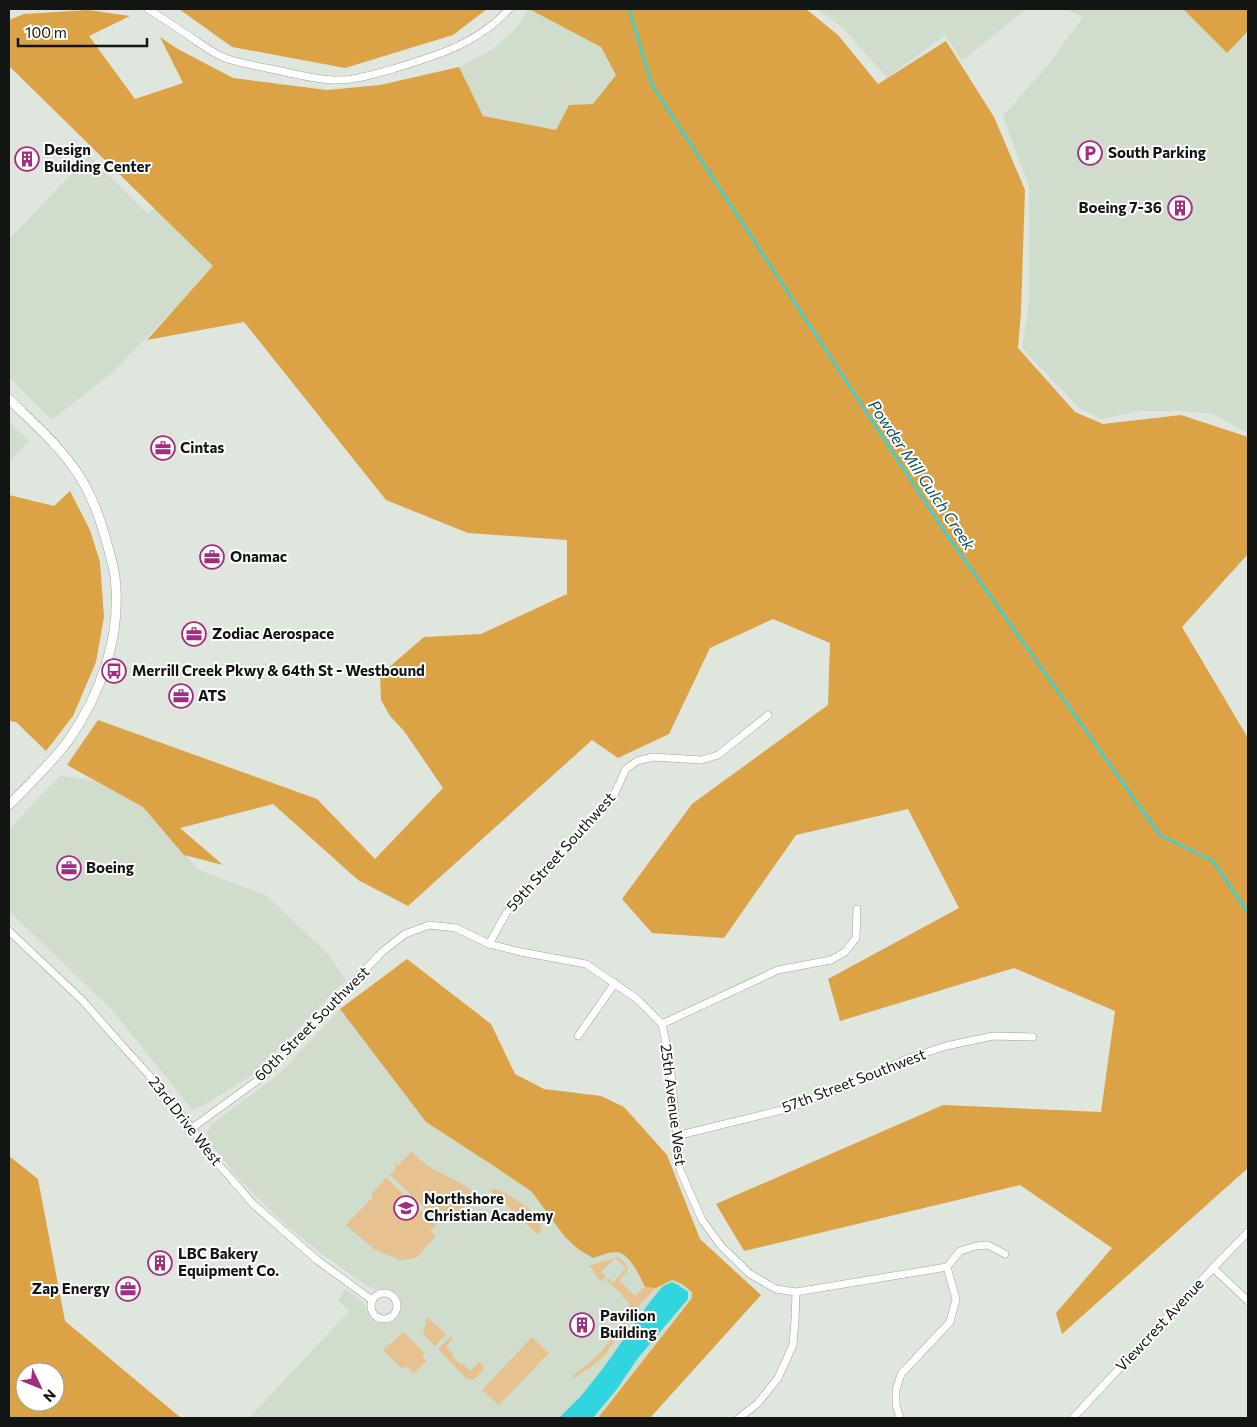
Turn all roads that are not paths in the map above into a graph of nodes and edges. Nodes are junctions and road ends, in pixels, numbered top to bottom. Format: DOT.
graph roads {
  1 [pos="148,9"];
  2 [pos="509,9"];
  3 [pos="9,400"];
  4 [pos="768,715"];
  5 [pos="9,805"];
  6 [pos="857,910"];
  7 [pos="9,931"];
  8 [pos="405,934"];
  9 [pos="489,944"];
  10 [pos="614,983"];
  11 [pos="662,1024"];
  12 [pos="578,1036"];
  13 [pos="1033,1037"];
  14 [pos="192,1128"];
  15 [pos="676,1136"];
  16 [pos="1248,1232"];
  17 [pos="1005,1254"];
  18 [pos="947,1267"];
  19 [pos="1212,1268"];
  20 [pos="796,1292"];
  21 [pos="372,1300"];
  22 [pos="1248,1301"];
  23 [pos="739,1418"];
  24 [pos="900,1418"];
  25 [pos="1073,1418"];
  1 -- 2 [label="street"];
  3 -- 5 [label="street"];
  4 -- 9 [label="street, 59th Street Southwest"];
  6 -- 11 [label="street"];
  7 -- 14 [label="street, 23rd Drive West"];
  8 -- 9 [label="street, 25th Avenue West"];
  8 -- 14 [label="street, 60th Street Southwest"];
  9 -- 10 [label="street, 25th Avenue West"];
  10 -- 11 [label="street, 25th Avenue West"];
  10 -- 12 [label="street"];
  11 -- 15 [label="street, 25th Avenue West"];
  13 -- 15 [label="street, 57th Street Southwest"];
  14 -- 21 [label="street, 23rd Drive West"];
  15 -- 20 [label="street, 25th Avenue West"];
  16 -- 19 [label="street, Viewcrest Avenue"];
  17 -- 18 [label="street"];
  18 -- 20 [label="street, 25th Avenue West"];
  18 -- 24 [label="street"];
  19 -- 22 [label="street"];
  19 -- 25 [label="street, Viewcrest Avenue"];
  20 -- 23 [label="street"];
}
